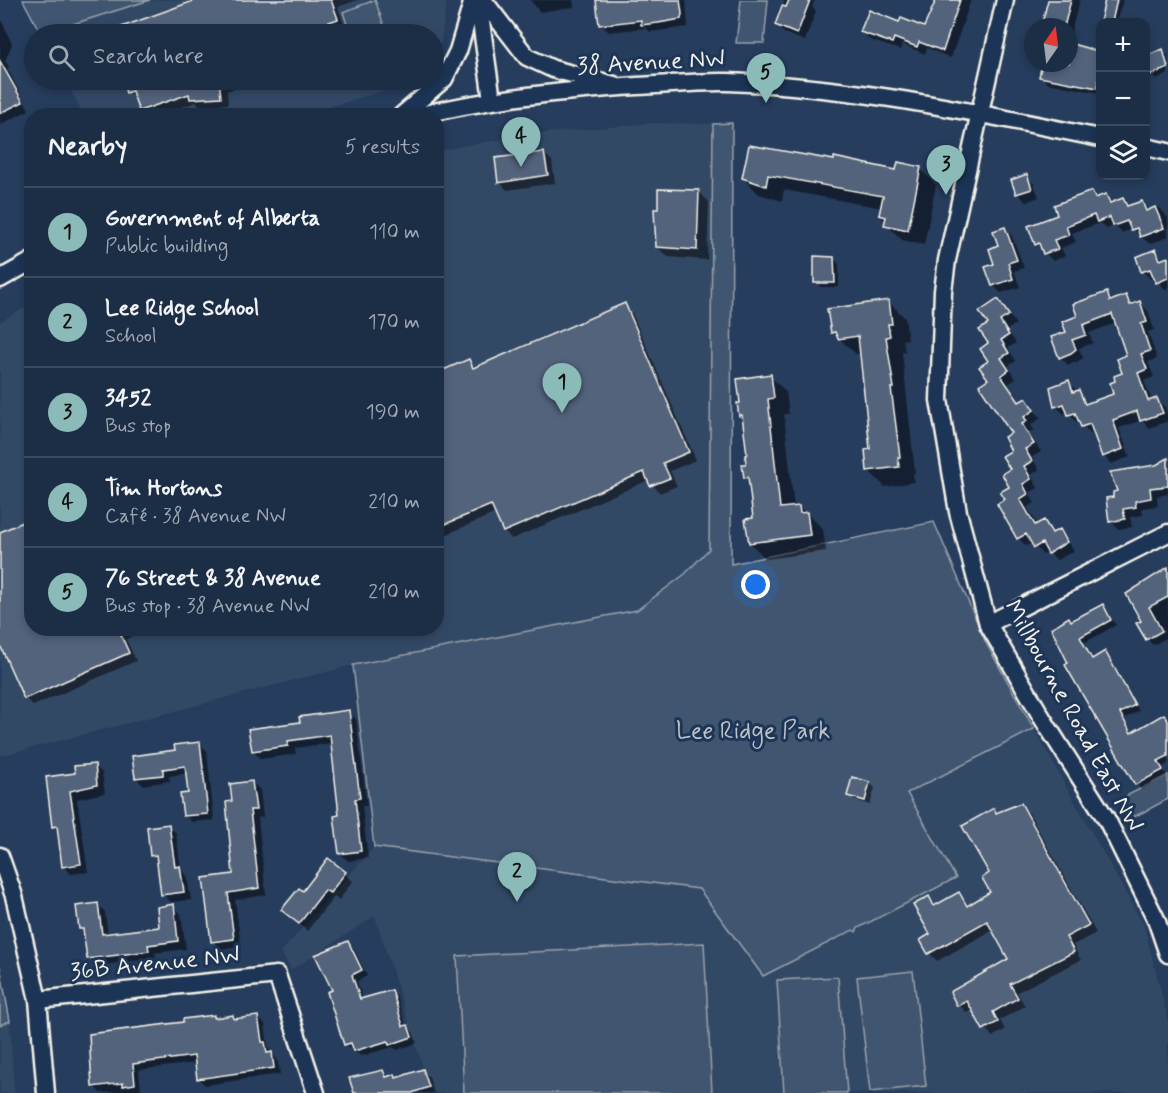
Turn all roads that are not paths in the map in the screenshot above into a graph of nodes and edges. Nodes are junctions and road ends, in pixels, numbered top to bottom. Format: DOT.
graph roads {
  1 [pos="475,0"];
  2 [pos="483,0"];
  3 [pos="1005,0"];
  4 [pos="444,78"];
  5 [pos="620,87"];
  6 [pos="430,90"];
  7 [pos="492,100"];
  8 [pos="410,108"];
  9 [pos="444,110"];
  10 [pos="978,113"];
  11 [pos="1096,137"];
  12 [pos="1150,148"];
  13 [pos="1168,152"];
  14 [pos="24,266"];
  15 [pos="0,279"];
  16 [pos="1168,533"];
  17 [pos="988,624"];
  18 [pos="0,856"];
  19 [pos="1168,954"];
  20 [pos="38,1000"];
  21 [pos="46,1093"];
  22 [pos="316,1093"];
  1 -- 4 [label="street"];
  1 -- 7 [label="street"];
  2 -- 5 [label="street"];
  3 -- 10 [label="street, Millbourne Road East NW"];
  5 -- 7 [label="street, 38 Avenue NW"];
  5 -- 10 [label="street, 38 Avenue NW"];
  6 -- 8 [label="street"];
  7 -- 9 [label="street, 38 Avenue NW"];
  10 -- 11 [label="street, 38 Avenue NW"];
  10 -- 17 [label="street, Millbourne Road East NW"];
  12 -- 13 [label="street"];
  14 -- 15 [label="street"];
  16 -- 17 [label="street"];
  17 -- 19 [label="street, Millbourne Road East NW"];
  18 -- 20 [label="street"];
  20 -- 21 [label="street"];
  20 -- 22 [label="street, 36B Avenue NW"];
}
